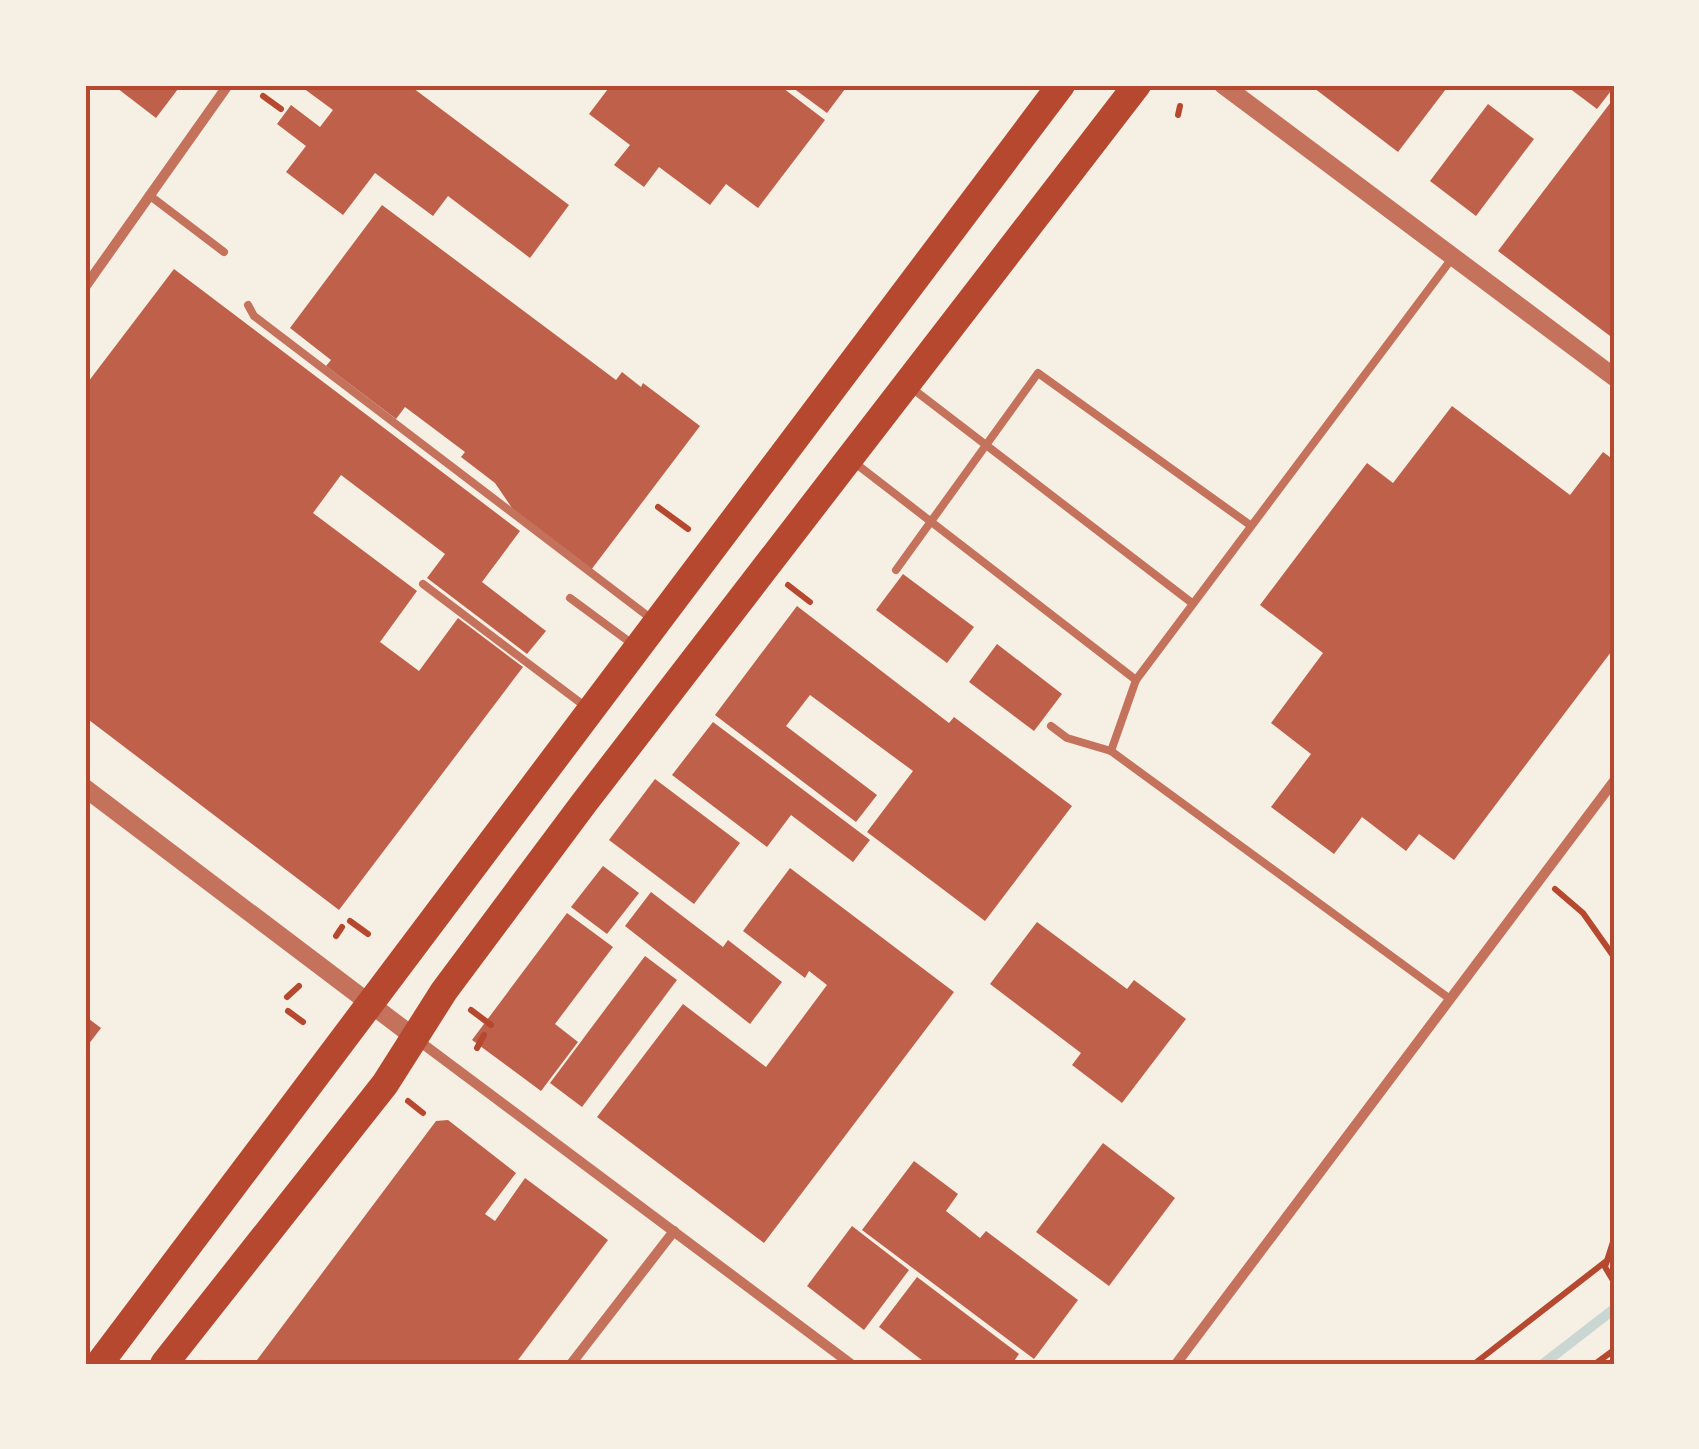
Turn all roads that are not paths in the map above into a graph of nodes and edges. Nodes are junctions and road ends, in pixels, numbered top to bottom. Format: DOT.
graph roads {
  1 [pos="228,85"];
  2 [pos="1061,85"];
  3 [pos="1137,85"];
  4 [pos="1224,85"];
  5 [pos="149,195"];
  6 [pos="224,252"];
  7 [pos="1454,257"];
  8 [pos="85,287"];
  9 [pos="248,305"];
  10 [pos="1614,377"];
  11 [pos="906,384"];
  12 [pos="984,444"];
  13 [pos="850,458"];
  14 [pos="928,522"];
  15 [pos="1250,526"];
  16 [pos="896,570"];
  17 [pos="423,584"];
  18 [pos="570,598"];
  19 [pos="1192,603"];
  20 [pos="656,622"];
  21 [pos="637,648"];
  22 [pos="1136,680"];
  23 [pos="590,710"];
  24 [pos="1052,726"];
  25 [pos="1110,752"];
  26 [pos="1614,781"];
  27 [pos="85,788"];
  28 [pos="1450,998"];
  29 [pos="370,1004"];
  30 [pos="414,1037"];
  31 [pos="674,1231"];
  32 [pos="99,1364"];
  33 [pos="164,1364"];
  34 [pos="571,1364"];
  35 [pos="850,1364"];
  36 [pos="1176,1364"];
  1 -- 5 [label="street"];
  2 -- 20 [label="highway"];
  3 -- 11 [label="highway"];
  4 -- 7 [label="street"];
  5 -- 6 [label="lane"];
  5 -- 8 [label="street"];
  7 -- 10 [label="street"];
  7 -- 15 [label="lane"];
  9 -- 20 [label="lane"];
  11 -- 12 [label="lane"];
  11 -- 13 [label="highway"];
  12 -- 14 [label="lane"];
  12 -- 15 [label="lane"];
  12 -- 19 [label="lane"];
  13 -- 14 [label="lane"];
  13 -- 30 [label="highway"];
  14 -- 16 [label="lane"];
  14 -- 22 [label="lane"];
  15 -- 19 [label="lane"];
  17 -- 23 [label="lane"];
  18 -- 21 [label="lane"];
  19 -- 22 [label="lane"];
  20 -- 21 [label="highway"];
  21 -- 23 [label="highway"];
  22 -- 25 [label="lane"];
  23 -- 29 [label="highway"];
  24 -- 25 [label="lane"];
  25 -- 28 [label="lane"];
  26 -- 28 [label="street"];
  27 -- 29 [label="street"];
  28 -- 36 [label="street"];
  29 -- 30 [label="street"];
  29 -- 32 [label="highway"];
  30 -- 31 [label="street"];
  30 -- 33 [label="highway"];
  31 -- 34 [label="street"];
  31 -- 35 [label="street"];
}
